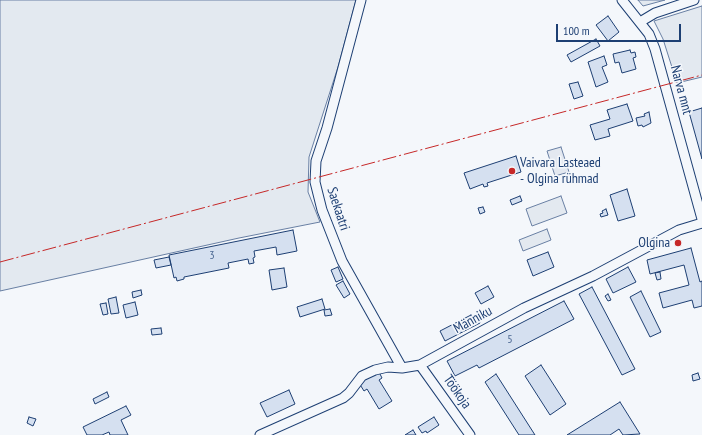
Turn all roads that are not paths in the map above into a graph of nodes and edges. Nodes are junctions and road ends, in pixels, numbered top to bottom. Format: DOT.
graph roads {
  1 [pos="361,0"];
  2 [pos="622,0"];
  3 [pos="694,0"];
  4 [pos="640,22"];
  5 [pos="702,219"];
  6 [pos="702,223"];
  7 [pos="420,365"];
  8 [pos="402,368"];
  9 [pos="260,435"];
  10 [pos="470,435"];
  1 -- 8 [label="street, Saekaatri"];
  2 -- 4 [label="street, Narva mnt"];
  3 -- 4 [label="street"];
  4 -- 5 [label="street, Narva mnt"];
  6 -- 7 [label="street, Männiku"];
  7 -- 8 [label="street, Männiku"];
  7 -- 10 [label="street, Töökoja"];
  8 -- 9 [label="street, Männiku"];
}
